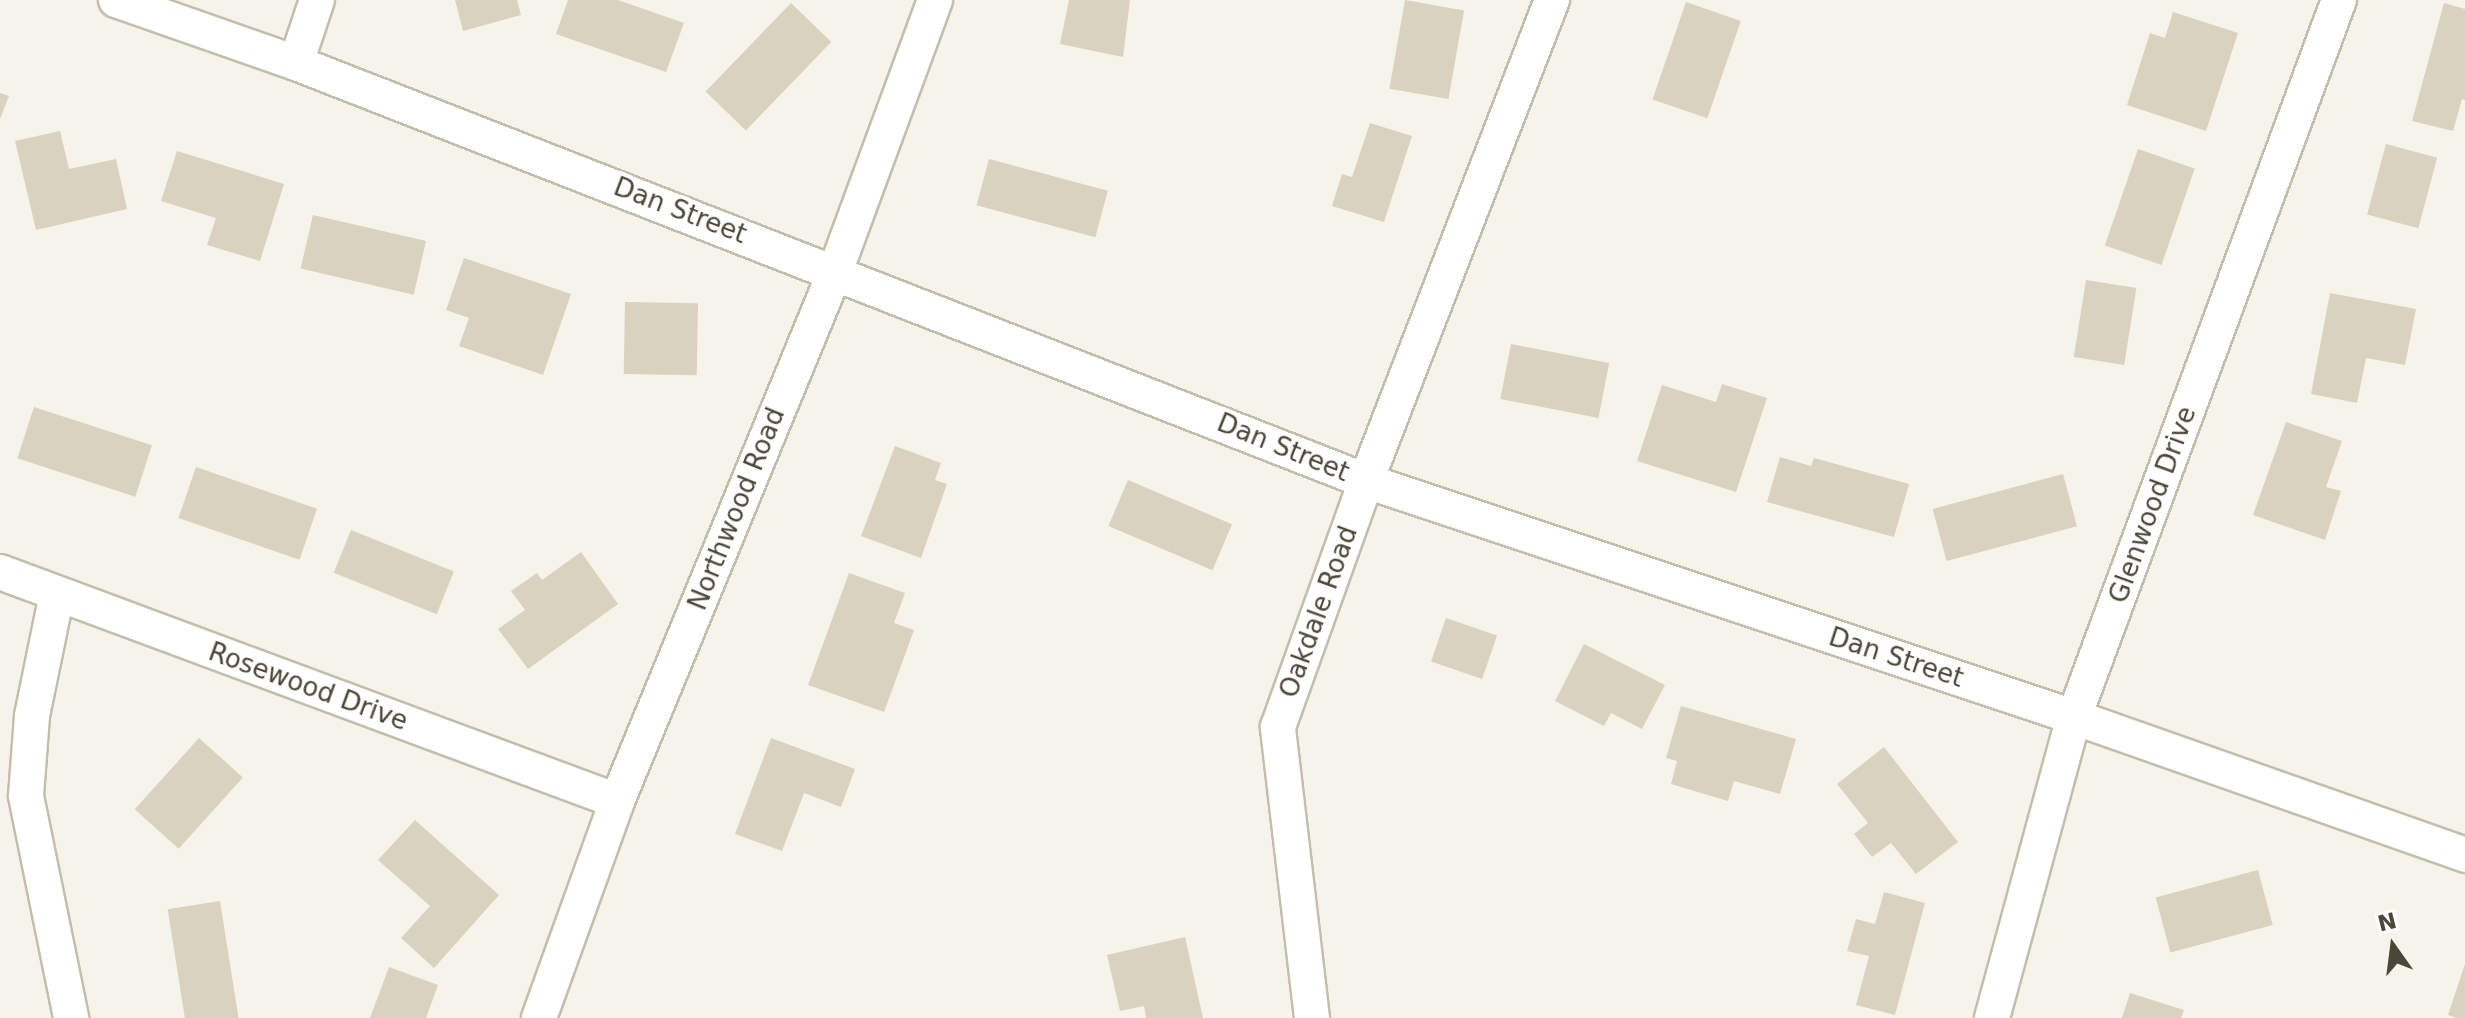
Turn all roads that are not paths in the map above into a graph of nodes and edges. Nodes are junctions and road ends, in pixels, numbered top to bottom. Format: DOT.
graph roads {
  1 [pos="116,0"];
  2 [pos="317,0"];
  3 [pos="935,0"];
  4 [pos="1552,0"];
  5 [pos="2339,0"];
  6 [pos="296,63"];
  7 [pos="835,272"];
  8 [pos="1366,481"];
  9 [pos="0,572"];
  10 [pos="57,594"];
  11 [pos="2074,717"];
  12 [pos="617,801"];
  13 [pos="2465,855"];
  14 [pos="71,1018"];
  15 [pos="539,1018"];
  16 [pos="1312,1018"];
  17 [pos="1992,1018"];
  1 -- 6 [label="street, Dan Street"];
  2 -- 6 [label="street"];
  3 -- 7 [label="street, Northwood Road"];
  4 -- 8 [label="street, Oakdale Road"];
  5 -- 11 [label="street, Glenwood Drive"];
  6 -- 7 [label="street, Dan Street"];
  7 -- 8 [label="street, Dan Street"];
  7 -- 12 [label="street, Northwood Road"];
  8 -- 11 [label="street, Dan Street"];
  8 -- 16 [label="street, Oakdale Road"];
  9 -- 10 [label="street, Rosewood Drive"];
  10 -- 12 [label="street, Rosewood Drive"];
  10 -- 14 [label="street"];
  11 -- 13 [label="street, Dan Street"];
  11 -- 17 [label="street, Glenwood Drive"];
  12 -- 15 [label="street, Northwood Road"];
}
